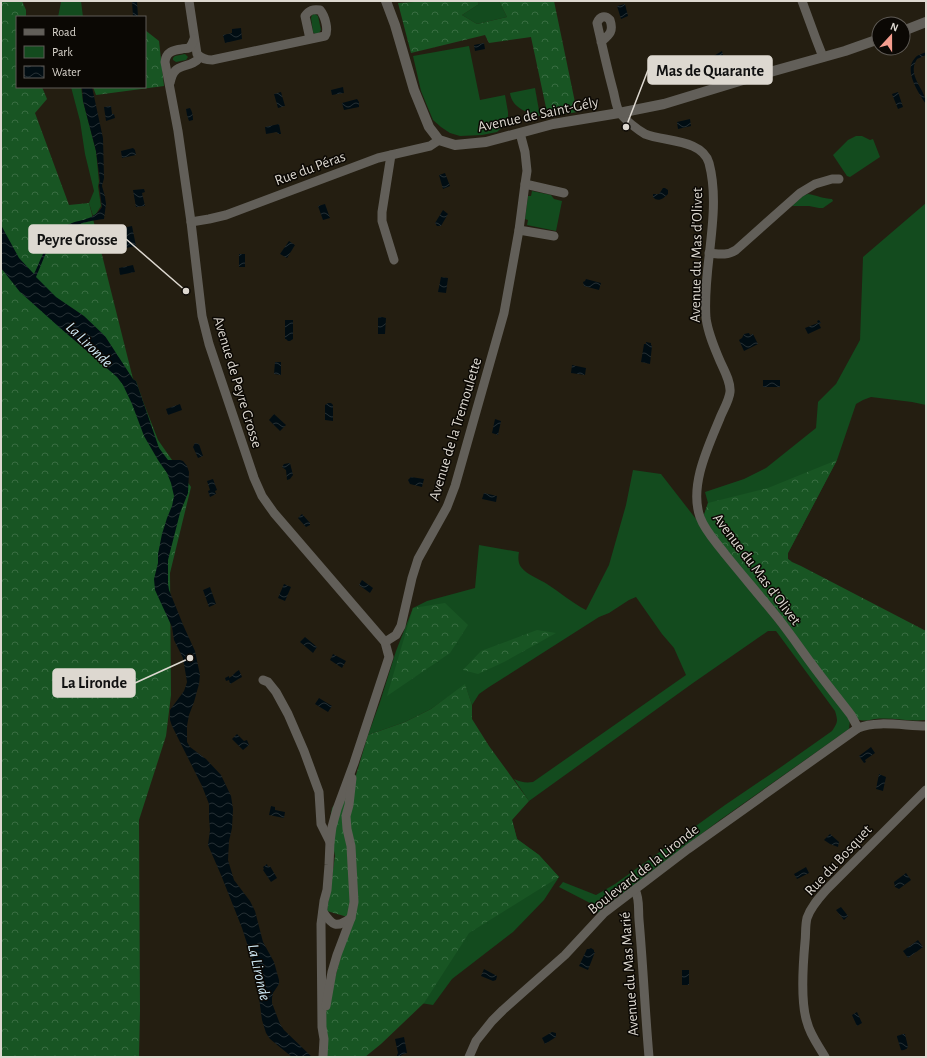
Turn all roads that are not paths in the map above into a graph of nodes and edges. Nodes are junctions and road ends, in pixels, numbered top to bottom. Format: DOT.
graph roads {
  1 [pos="190,1"];
  2 [pos="386,1"];
  3 [pos="802,1"];
  4 [pos="926,22"];
  5 [pos="911,28"];
  6 [pos="194,39"];
  7 [pos="310,40"];
  8 [pos="601,42"];
  9 [pos="871,43"];
  10 [pos="200,57"];
  11 [pos="823,57"];
  12 [pos="165,62"];
  13 [pos="176,70"];
  14 [pos="170,85"];
  15 [pos="619,113"];
  16 [pos="520,133"];
  17 [pos="439,140"];
  18 [pos="391,155"];
  19 [pos="839,180"];
  20 [pos="525,184"];
  21 [pos="564,193"];
  22 [pos="191,222"];
  23 [pos="519,230"];
  24 [pos="554,236"];
  25 [pos="709,253"];
  26 [pos="394,260"];
  27 [pos="385,642"];
  28 [pos="263,680"];
  29 [pos="926,726"];
  30 [pos="858,728"];
  31 [pos="354,763"];
  32 [pos="926,790"];
  33 [pos="330,842"];
  34 [pos="635,890"];
  35 [pos="323,912"];
  36 [pos="351,918"];
  37 [pos="322,1027"];
  38 [pos="323,1057"];
  39 [pos="469,1057"];
  40 [pos="648,1057"];
  41 [pos="825,1057"];
  1 -- 6 [label="street"];
  2 -- 17 [label="street"];
  3 -- 11 [label="street"];
  4 -- 5 [label="street"];
  6 -- 10 [label="street"];
  6 -- 12 [label="street"];
  7 -- 10 [label="street"];
  8 -- 15 [label="street"];
  9 -- 11 [label="street, Avenue de Saint-Gély"];
  10 -- 13 [label="street"];
  11 -- 15 [label="street, Avenue de Saint-Gély"];
  12 -- 13 [label="street"];
  12 -- 14 [label="street, Avenue de Peyre Grosse"];
  13 -- 14 [label="street"];
  14 -- 22 [label="street, Avenue de Peyre Grosse"];
  15 -- 16 [label="street, Avenue de Saint-Gély"];
  15 -- 25 [label="street, Avenue du Mas d'Olivet"];
  16 -- 17 [label="street, Avenue de Saint-Gély"];
  16 -- 20 [label="street, Avenue de la Tremoulette"];
  17 -- 18 [label="street, Rue du Péras"];
  18 -- 22 [label="street, Rue du Péras"];
  18 -- 26 [label="street"];
  19 -- 25 [label="street"];
  20 -- 21 [label="street"];
  20 -- 23 [label="street, Avenue de la Tremoulette"];
  22 -- 27 [label="street, Avenue de Peyre Grosse"];
  23 -- 24 [label="street"];
  23 -- 27 [label="street, Avenue de la Tremoulette"];
  25 -- 30 [label="street, Avenue du Mas d'Olivet"];
  27 -- 31 [label="street"];
  28 -- 33 [label="street"];
  29 -- 30 [label="street"];
  30 -- 34 [label="street, Boulevard de la Lironde"];
  31 -- 33 [label="street"];
  31 -- 36 [label="street"];
  32 -- 41 [label="street, Rue du Bosquet"];
  33 -- 35 [label="street"];
  34 -- 39 [label="street, Boulevard de la Lironde"];
  34 -- 40 [label="street, Avenue du Mas Marié"];
  35 -- 36 [label="street"];
  35 -- 37 [label="street"];
  36 -- 37 [label="street"];
  37 -- 38 [label="street"];
}
